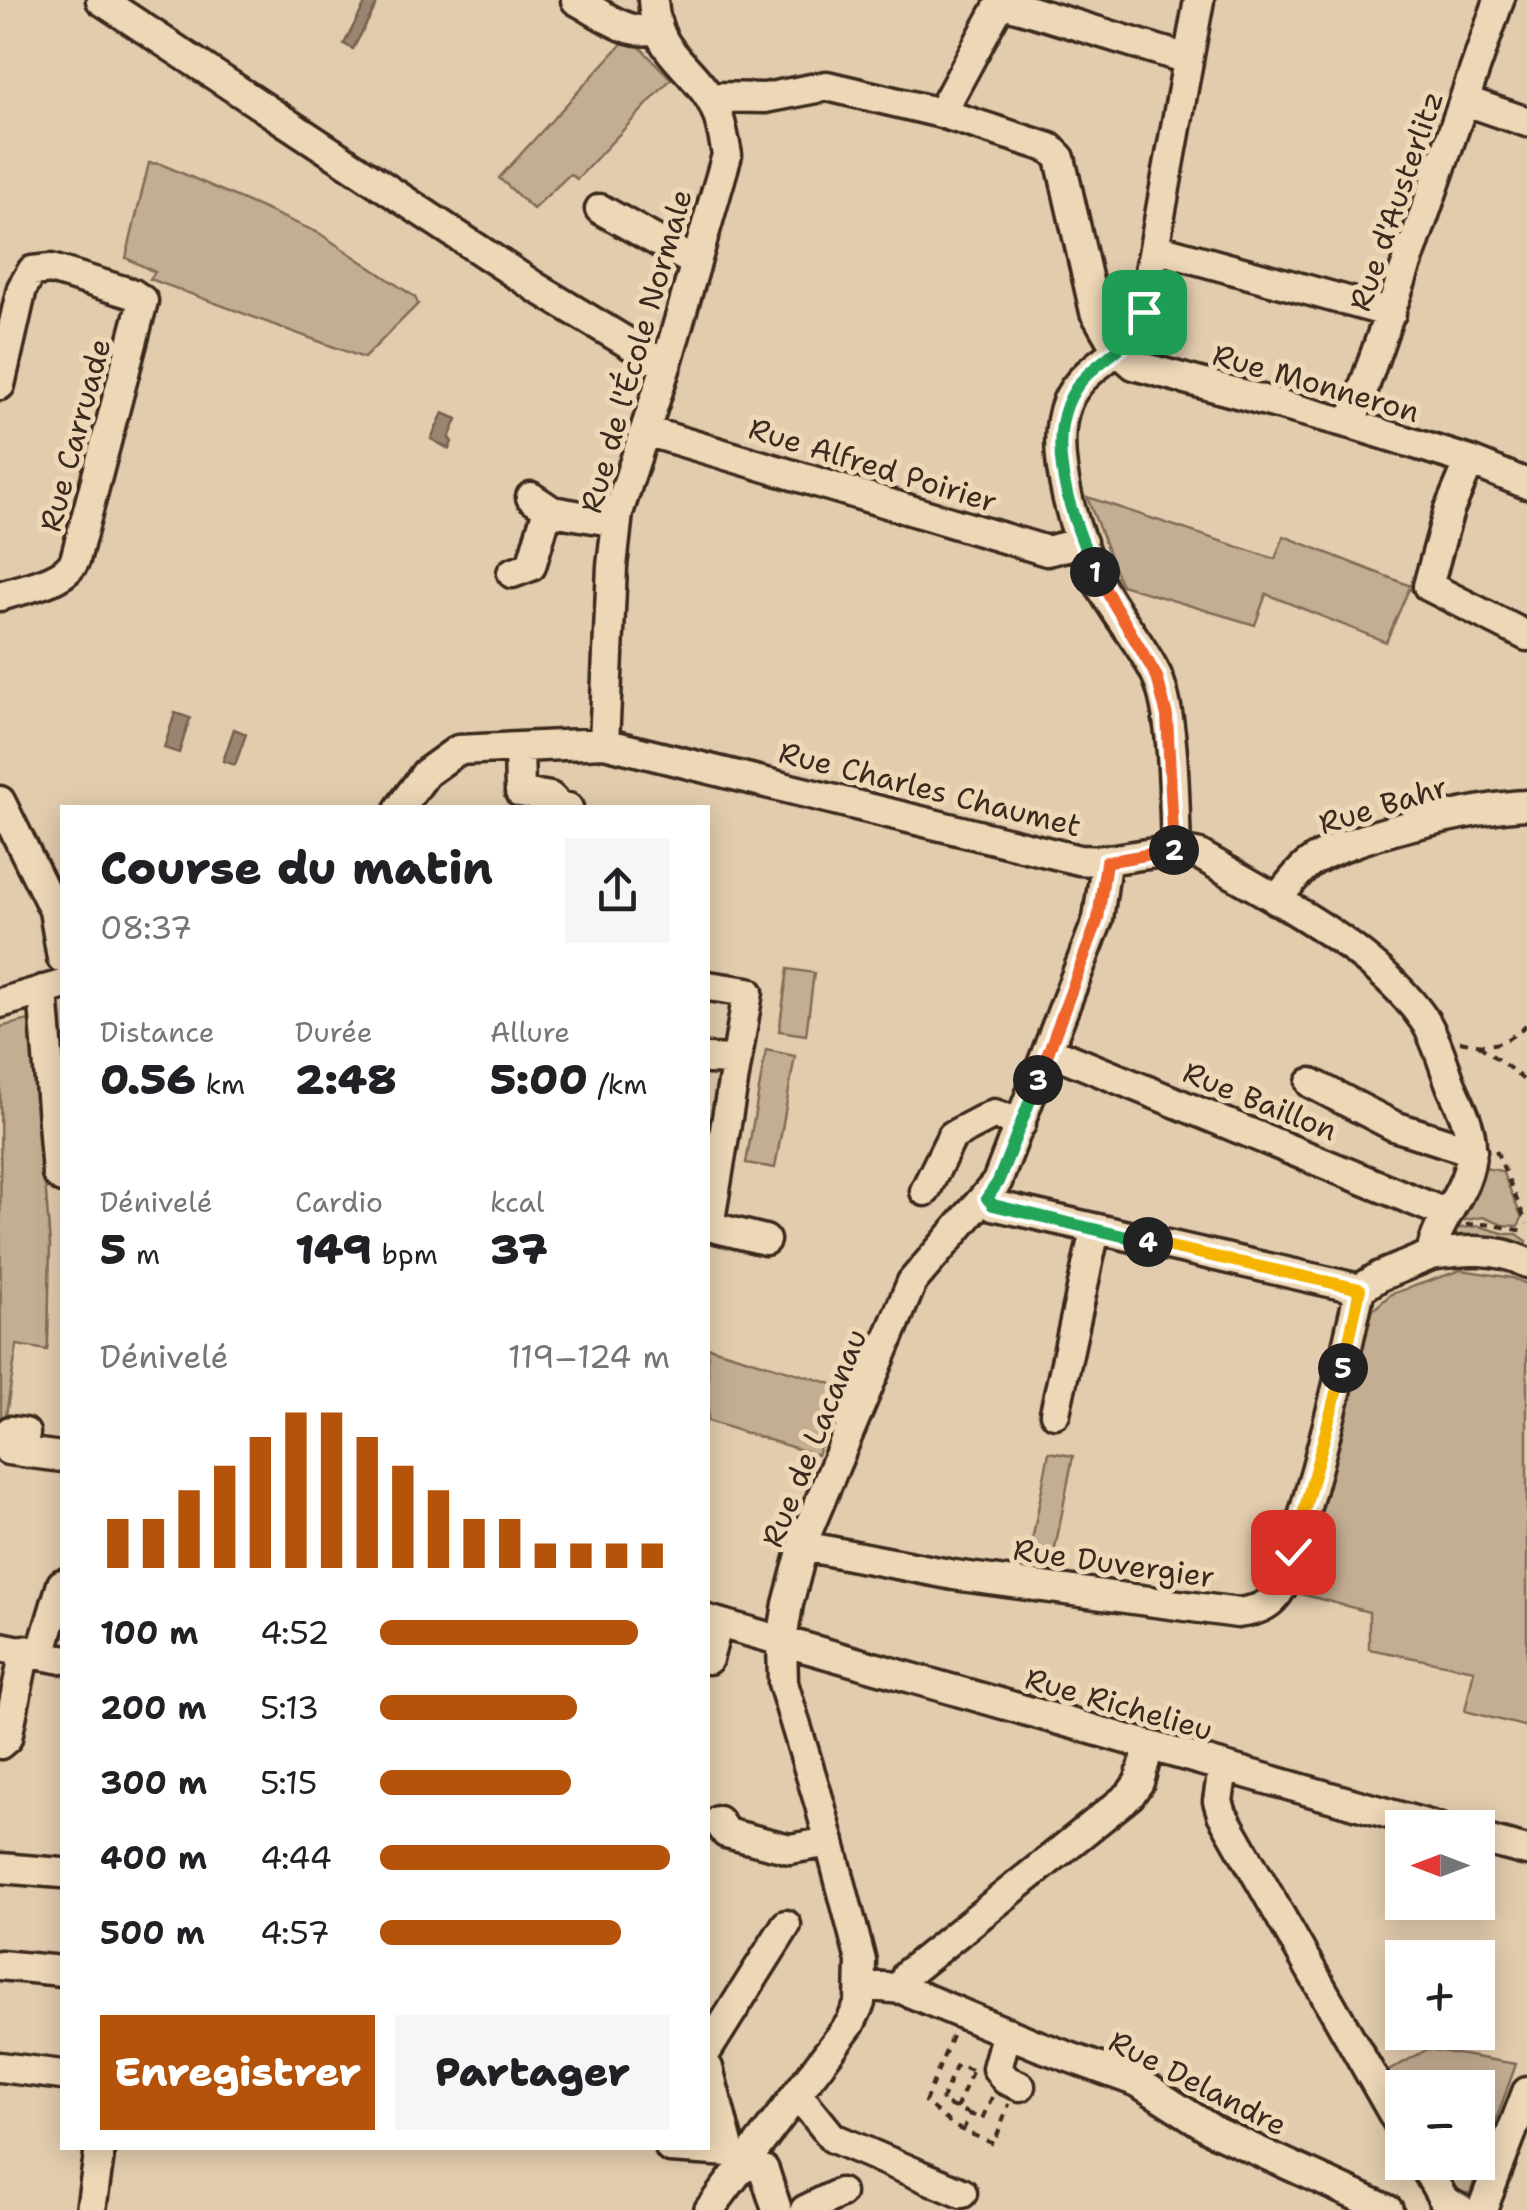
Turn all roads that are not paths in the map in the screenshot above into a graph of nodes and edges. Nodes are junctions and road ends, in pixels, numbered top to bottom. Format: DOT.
graph roads {
  1 [pos="101,0"];
  2 [pos="576,0"];
  3 [pos="653,0"];
  4 [pos="1198,0"];
  5 [pos="1500,0"];
  6 [pos="656,29"];
  7 [pos="1187,59"];
  8 [pos="709,96"];
  9 [pos="1466,101"];
  10 [pos="941,112"];
  11 [pos="1527,122"];
  12 [pos="600,210"];
  13 [pos="1155,248"];
  14 [pos="696,263"];
  15 [pos="1391,313"];
  16 [pos="1117,350"];
  17 [pos="666,366"];
  18 [pos="0,385"];
  19 [pos="1351,424"];
  20 [pos="646,431"];
  21 [pos="1470,461"];
  22 [pos="1527,484"];
  23 [pos="617,522"];
  24 [pos="1082,542"];
  25 [pos="512,573"];
  26 [pos="0,596"];
  27 [pos="1527,636"];
  28 [pos="604,742"];
  29 [pos="520,747"];
  30 [pos="0,801"];
  31 [pos="402,805"];
  32 [pos="559,805"];
  33 [pos="1527,805"];
  34 [pos="1176,850"];
  35 [pos="1106,862"];
  36 [pos="1276,900"];
  37 [pos="58,906"];
  38 [pos="60,932"];
  39 [pos="710,986"];
  40 [pos="53,988"];
  41 [pos="0,1003"];
  42 [pos="1048,1050"];
  43 [pos="710,1059"];
  44 [pos="736,1060"];
  45 [pos="1311,1084"];
  46 [pos="1021,1124"];
  47 [pos="1481,1145"];
  48 [pos="60,1177"];
  49 [pos="925,1191"];
  50 [pos="987,1198"];
  51 [pos="710,1214"];
  52 [pos="1447,1214"];
  53 [pos="710,1226"];
  54 [pos="1095,1230"];
  55 [pos="765,1240"];
  56 [pos="1431,1256"];
  57 [pos="1527,1264"];
  58 [pos="1360,1289"];
  59 [pos="1055,1413"];
  60 [pos="22,1452"];
  61 [pos="60,1457"];
  62 [pos="803,1546"];
  63 [pos="60,1589"];
  64 [pos="712,1622"];
  65 [pos="782,1640"];
  66 [pos="32,1652"];
  67 [pos="0,1744"];
  68 [pos="1149,1747"];
  69 [pos="1223,1769"];
  70 [pos="1385,1813"];
  71 [pos="718,1820"];
  72 [pos="830,1842"];
  73 [pos="1495,1843"];
  74 [pos="1527,1851"];
  75 [pos="0,1868"];
  76 [pos="60,1873"];
  77 [pos="786,1924"];
  78 [pos="0,1965"];
  79 [pos="60,1971"];
  80 [pos="863,1985"];
  81 [pos="902,1989"];
  82 [pos="1007,2032"];
  83 [pos="710,2046"];
  84 [pos="0,2067"];
  85 [pos="710,2074"];
  86 [pos="60,2075"];
  87 [pos="1010,2088"];
  88 [pos="1527,2092"];
  89 [pos="795,2097"];
  90 [pos="1385,2099"];
  91 [pos="100,2150"];
  92 [pos="683,2150"];
  93 [pos="740,2159"];
  94 [pos="1432,2180"];
  95 [pos="840,2193"];
  96 [pos="962,2193"];
  97 [pos="91,2210"];
  98 [pos="708,2210"];
  99 [pos="777,2210"];
  100 [pos="805,2210"];
  101 [pos="1388,2210"];
  102 [pos="1460,2210"];
  103 [pos="1482,2210"];
  1 -- 17 [label="street"];
  2 -- 6 [label="street"];
  3 -- 6 [label="street"];
  4 -- 7 [label="street"];
  5 -- 9 [label="street, Rue d'Austerlitz"];
  6 -- 8 [label="street, Rue de l'École Normale"];
  7 -- 10 [label="street"];
  7 -- 13 [label="street"];
  8 -- 10 [label="street"];
  8 -- 14 [label="street, Rue de l'École Normale"];
  9 -- 11 [label="street"];
  9 -- 15 [label="street, Rue d'Austerlitz"];
  10 -- 16 [label="street"];
  12 -- 14 [label="street"];
  13 -- 15 [label="street"];
  13 -- 16 [label="street"];
  14 -- 17 [label="street, Rue de l'École Normale"];
  15 -- 19 [label="street, Rue d'Austerlitz"];
  16 -- 19 [label="street, Rue Monneron"];
  16 -- 24 [label="street"];
  17 -- 20 [label="street, Rue de l'École Normale"];
  18 -- 26 [label="street, Rue Carruade"];
  19 -- 21 [label="street, Rue Monneron"];
  20 -- 23 [label="street, Rue de l'École Normale"];
  20 -- 24 [label="street, Rue Alfred Poirier"];
  21 -- 22 [label="street, Rue Monneron"];
  21 -- 27 [label="street"];
  23 -- 25 [label="street"];
  23 -- 28 [label="street, Rue de l'École Normale"];
  24 -- 34 [label="street"];
  28 -- 29 [label="street, Rue Charles Chaumet"];
  28 -- 35 [label="street, Rue Charles Chaumet"];
  29 -- 31 [label="street, Rue Charles Chaumet"];
  29 -- 32 [label="street"];
  30 -- 37 [label="street"];
  33 -- 36 [label="street, Rue Bahr"];
  34 -- 35 [label="street, Rue Charles Chaumet"];
  34 -- 36 [label="street, Rue Charles Chaumet"];
  35 -- 42 [label="street, Rue de Lacanau"];
  36 -- 47 [label="street, Rue Charles Chaumet"];
  37 -- 38 [label="street"];
  39 -- 44 [label="street"];
  40 -- 41 [label="street"];
  40 -- 48 [label="street"];
  42 -- 46 [label="street, Rue de Lacanau"];
  42 -- 52 [label="street, Rue Baillon"];
  43 -- 44 [label="street"];
  44 -- 51 [label="street"];
  45 -- 47 [label="street"];
  46 -- 49 [label="street"];
  46 -- 50 [label="street, Rue de Lacanau"];
  47 -- 52 [label="street"];
  50 -- 54 [label="street"];
  50 -- 62 [label="street, Rue de Lacanau"];
  52 -- 56 [label="street"];
  53 -- 55 [label="street"];
  54 -- 58 [label="street"];
  54 -- 59 [label="street"];
  56 -- 57 [label="street"];
  56 -- 58 [label="street"];
  58 -- 62 [label="street, Rue Duvergier"];
  60 -- 61 [label="street"];
  62 -- 65 [label="street, Rue de Lacanau"];
  63 -- 66 [label="street"];
  64 -- 65 [label="street, Rue Richelieu"];
  65 -- 68 [label="street, Rue Richelieu"];
  65 -- 72 [label="street, Rue de Lacanau"];
  66 -- 67 [label="street"];
  68 -- 69 [label="street, Rue Richelieu"];
  68 -- 81 [label="street"];
  69 -- 70 [label="street, Rue Richelieu"];
  69 -- 90 [label="street"];
  71 -- 72 [label="street"];
  72 -- 80 [label="street, Rue de Lacanau"];
  73 -- 74 [label="street"];
  75 -- 76 [label="street"];
  77 -- 83 [label="street"];
  78 -- 79 [label="street"];
  80 -- 81 [label="street, Rue Delandre"];
  80 -- 89 [label="street"];
  81 -- 82 [label="street, Rue Delandre"];
  82 -- 87 [label="street"];
  82 -- 101 [label="street, Rue Delandre"];
  84 -- 86 [label="street"];
  85 -- 93 [label="street"];
  88 -- 103 [label="street"];
  89 -- 93 [label="street"];
  89 -- 96 [label="street"];
  91 -- 97 [label="street"];
  92 -- 93 [label="street"];
  93 -- 98 [label="street"];
  93 -- 99 [label="street"];
  94 -- 102 [label="street"];
  95 -- 100 [label="street"];
}
